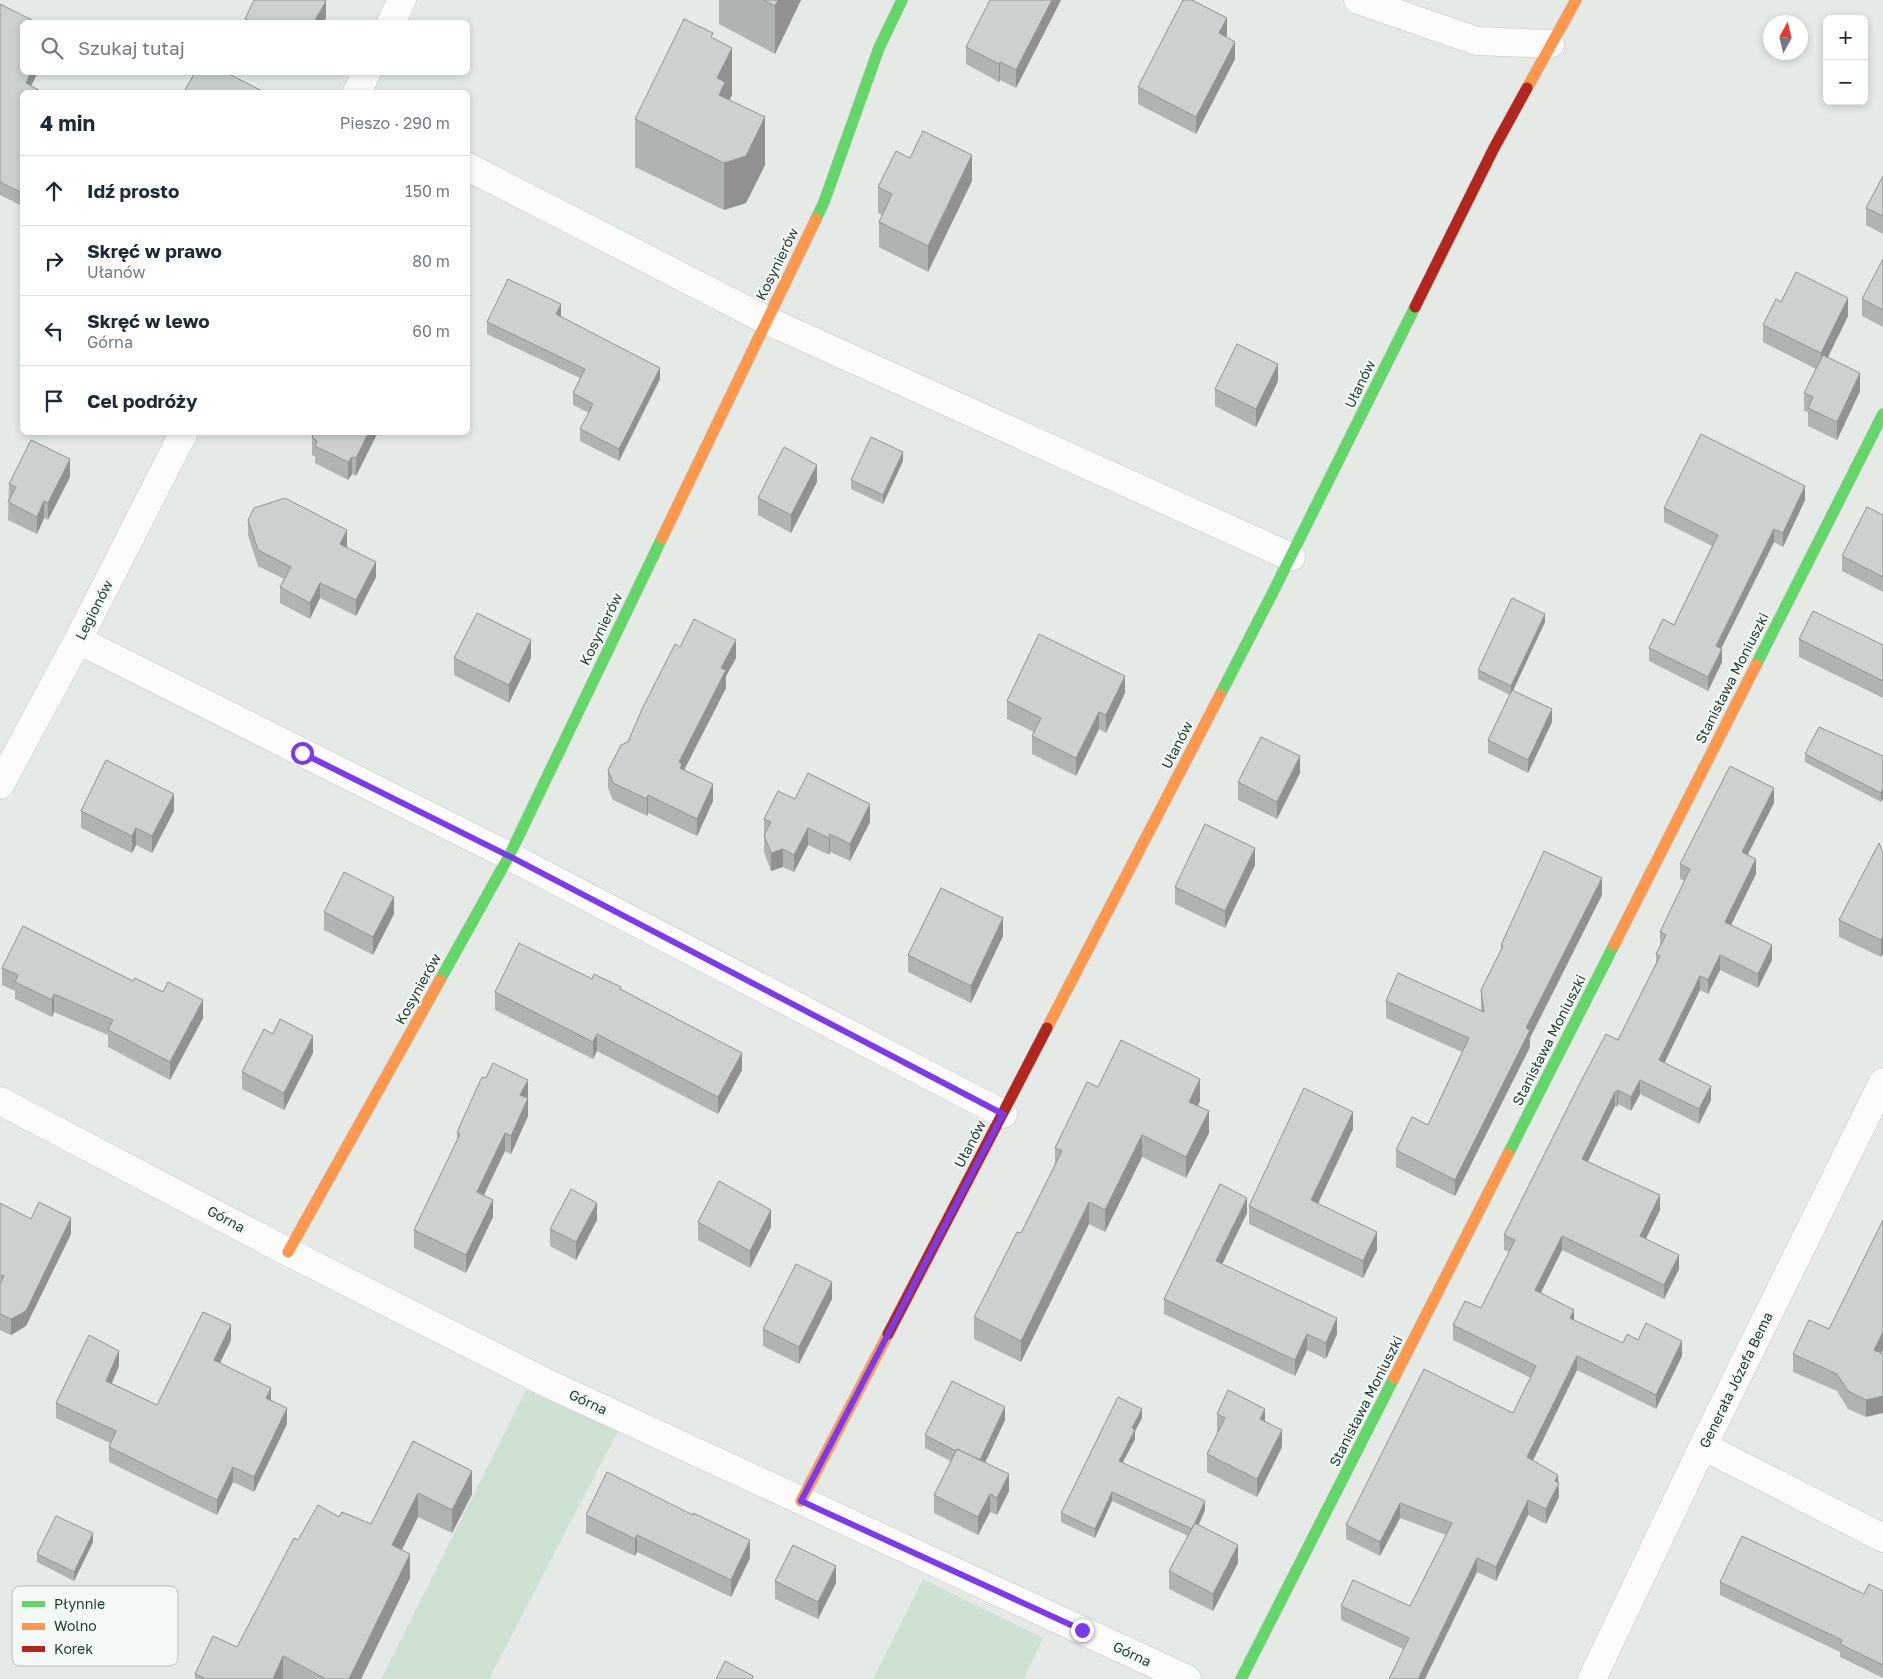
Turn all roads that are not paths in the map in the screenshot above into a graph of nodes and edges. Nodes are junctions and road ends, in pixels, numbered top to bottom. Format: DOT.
graph roads {
  1 [pos="402,0"];
  2 [pos="902,0"];
  3 [pos="1358,0"];
  4 [pos="1576,0"];
  5 [pos="392,20"];
  6 [pos="1550,44"];
  7 [pos="366,75"];
  8 [pos="358,90"];
  9 [pos="470,168"];
  10 [pos="766,320"];
  11 [pos="1883,414"];
  12 [pos="182,435"];
  13 [pos="1291,557"];
  14 [pos="78,640"];
  15 [pos="0,785"];
  16 [pos="509,856"];
  17 [pos="1883,1082"];
  18 [pos="0,1101"];
  19 [pos="1003,1114"];
  20 [pos="288,1252"];
  21 [pos="1703,1446"];
  22 [pos="801,1501"];
  23 [pos="1883,1538"];
  24 [pos="1187,1679"];
  25 [pos="1242,1679"];
  26 [pos="1592,1679"];
  1 -- 5 [label="street"];
  2 -- 10 [label="street, Kosynierów"];
  3 -- 6 [label="street"];
  4 -- 6 [label="street, Ułanów"];
  6 -- 13 [label="street, Ułanów"];
  7 -- 8 [label="street"];
  9 -- 10 [label="street"];
  10 -- 13 [label="street"];
  10 -- 16 [label="street, Kosynierów"];
  11 -- 25 [label="street, Stanisława Moniuszki"];
  12 -- 14 [label="street, Legionów"];
  13 -- 19 [label="street, Ułanów"];
  14 -- 15 [label="street, Legionów"];
  14 -- 16 [label="street"];
  16 -- 19 [label="street"];
  16 -- 20 [label="street, Kosynierów"];
  17 -- 21 [label="street, Generała Józefa Bema"];
  18 -- 20 [label="street, Górna"];
  19 -- 22 [label="street, Ułanów"];
  20 -- 22 [label="street, Górna"];
  21 -- 23 [label="street"];
  21 -- 26 [label="street, Generała Józefa Bema"];
  22 -- 24 [label="street, Górna"];
}
